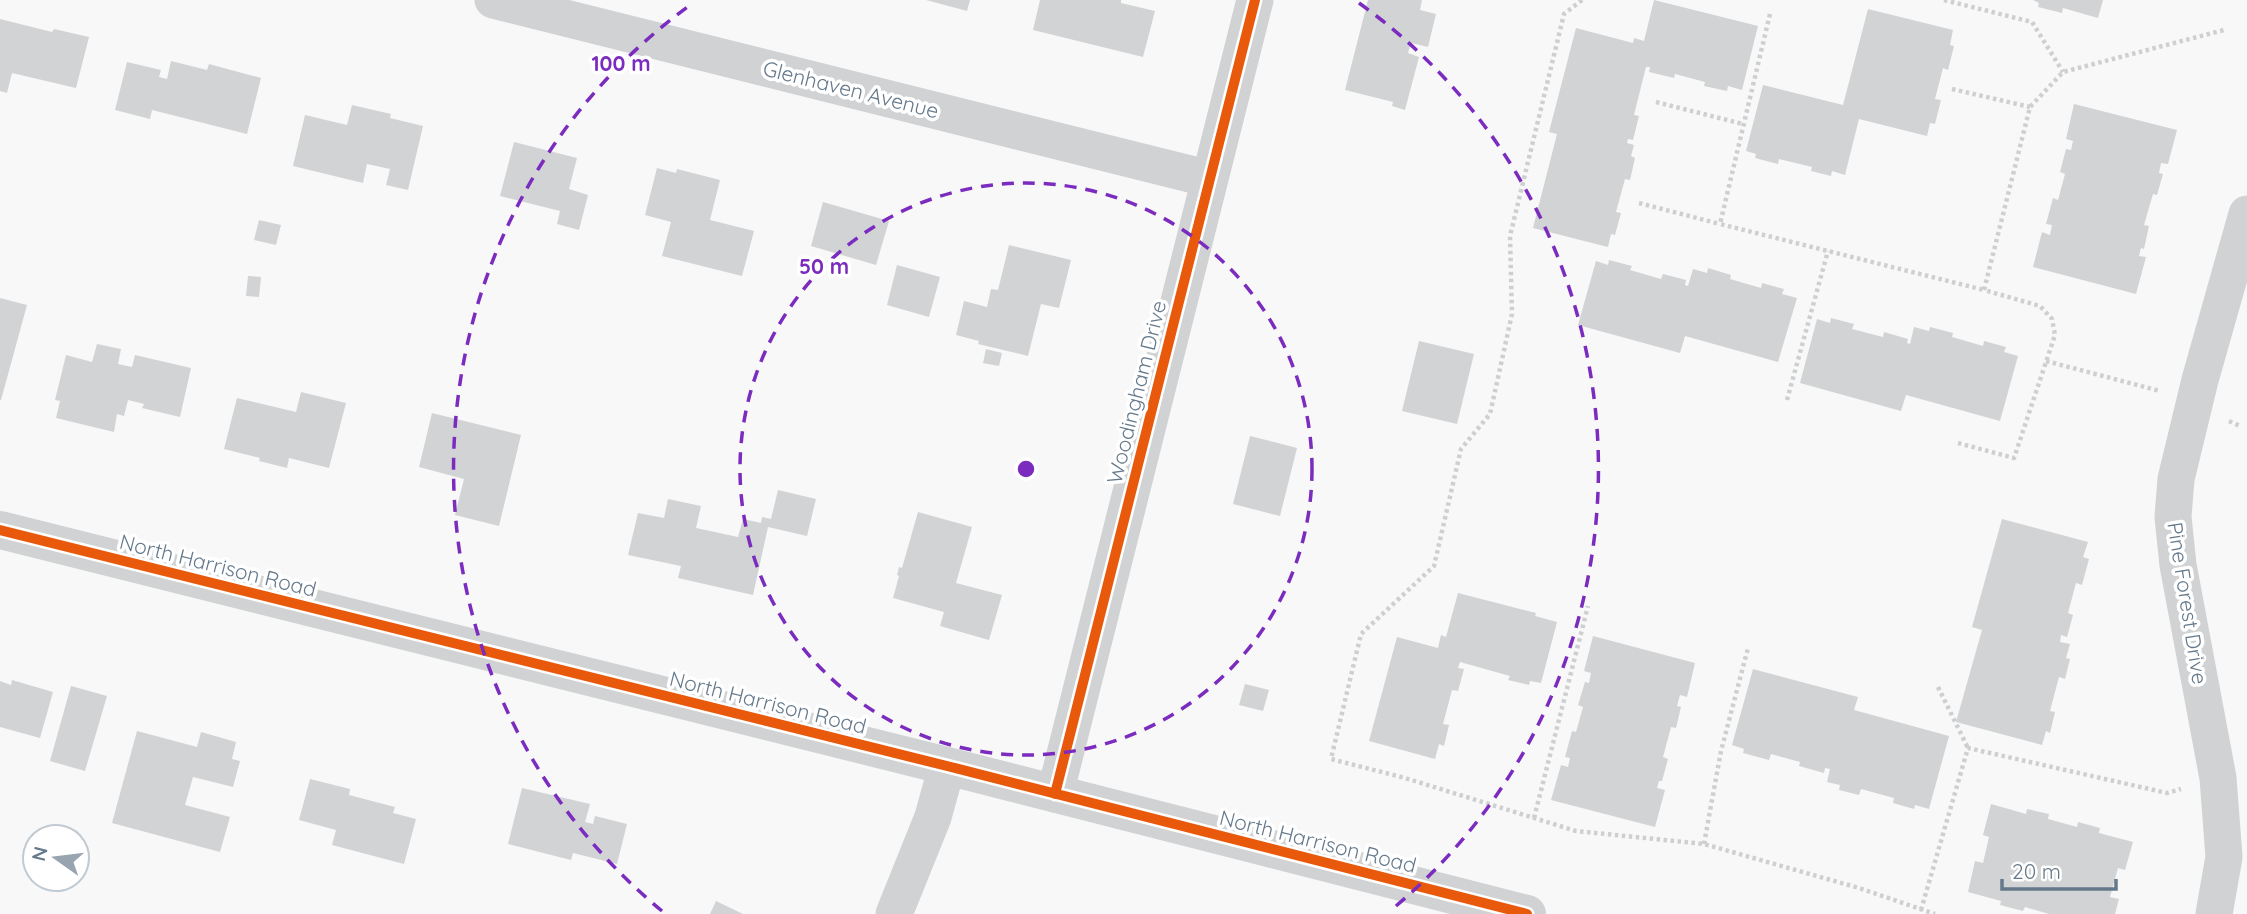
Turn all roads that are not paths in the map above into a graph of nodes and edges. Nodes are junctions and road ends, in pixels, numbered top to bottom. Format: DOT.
graph roads {
  1 [pos="493,0"];
  2 [pos="1255,0"];
  3 [pos="1210,178"];
  4 [pos="2247,214"];
  5 [pos="0,530"];
  6 [pos="947,766"];
  7 [pos="1055,794"];
  8 [pos="894,914"];
  9 [pos="1527,914"];
  10 [pos="2214,914"];
  1 -- 3 [label="street, Glenhaven Avenue"];
  2 -- 3 [label="street, Woodingham Drive"];
  3 -- 7 [label="street, Woodingham Drive"];
  4 -- 10 [label="street, Pine Forest Drive"];
  5 -- 6 [label="street, North Harrison Road"];
  6 -- 7 [label="street, North Harrison Road"];
  6 -- 8 [label="street"];
  7 -- 9 [label="street, North Harrison Road"];
}
